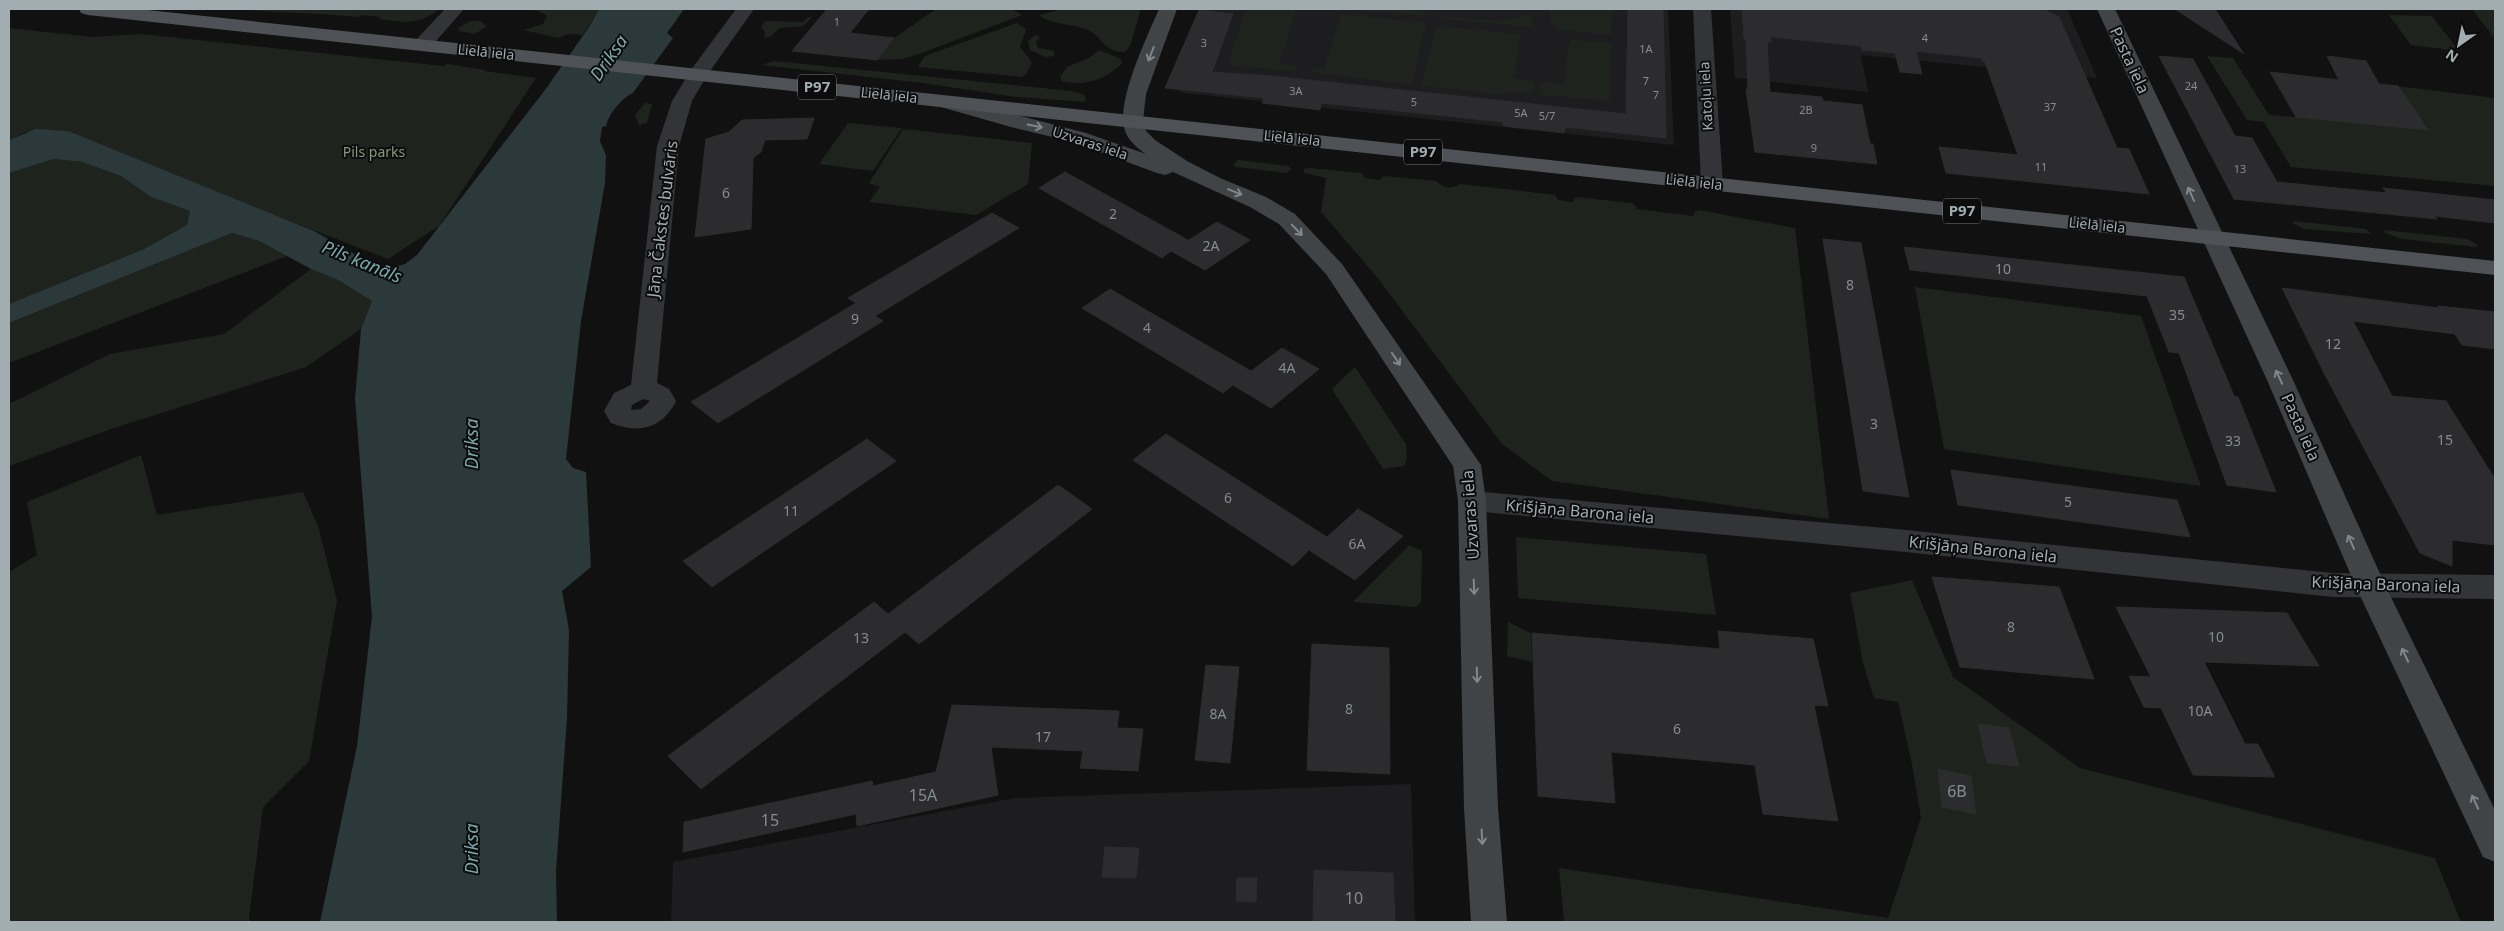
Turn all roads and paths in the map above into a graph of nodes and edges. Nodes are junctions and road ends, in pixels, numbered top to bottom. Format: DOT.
graph roads {
  1 [pos="88,9"];
  2 [pos="455,9"];
  3 [pos="745,9"];
  4 [pos="1168,9"];
  5 [pos="1702,9"];
  6 [pos="2106,9"];
  7 [pos="422,45"];
  8 [pos="698,74"];
  9 [pos="937,100"];
  10 [pos="1133,121"];
  11 [pos="1212,183"];
  12 [pos="1712,184"];
  13 [pos="2213,238"];
  14 [pos="2495,268"];
  15 [pos="643,390"];
  16 [pos="1472,501"];
  17 [pos="2371,587"];
  18 [pos="2495,587"];
  19 [pos="2495,846"];
  20 [pos="1489,922"];
  1 -- 7 [label="main road, Lielā iela / P97"];
  2 -- 7 [label="street"];
  3 -- 8 [label="street, Jāņa Čakstes bulvāris"];
  4 -- 10 [label="main road, one-way"];
  5 -- 12 [label="street, Katoļu iela"];
  13 -- 6 [label="main road, Pasta iela, one-way"];
  7 -- 8 [label="main road, Lielā iela / P97"];
  8 -- 9 [label="main road, Lielā iela / P97"];
  8 -- 15 [label="street, Jāņa Čakstes bulvāris"];
  9 -- 10 [label="main road, Lielā iela / P97"];
  9 -- 11 [label="main road, Uzvaras iela, one-way"];
  10 -- 11 [label="main road, Uzvaras iela"];
  10 -- 12 [label="main road, Lielā iela / P97"];
  11 -- 16 [label="main road, Uzvaras iela, one-way"];
  12 -- 13 [label="main road, Lielā iela / P97"];
  13 -- 14 [label="main road, Lielā iela / P97"];
  17 -- 13 [label="main road, Pasta iela, one-way"];
  16 -- 17 [label="street, Krišjāņa Barona iela"];
  16 -- 20 [label="main road, Uzvaras iela, one-way"];
  17 -- 18 [label="street, Krišjāņa Barona iela"];
  19 -- 17 [label="main road, Pasta iela, one-way"];
}
